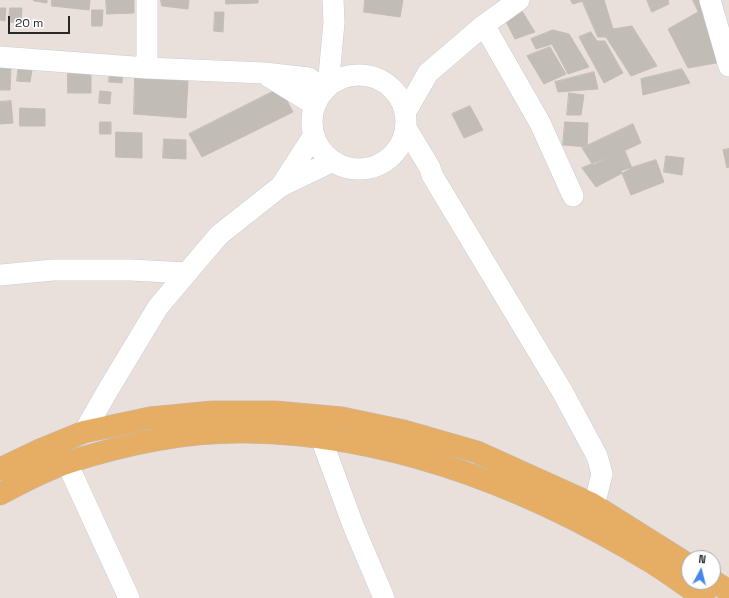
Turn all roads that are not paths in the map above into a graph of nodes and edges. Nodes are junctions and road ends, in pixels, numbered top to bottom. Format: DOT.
graph roads {
  1 [pos="147,0"];
  2 [pos="333,0"];
  3 [pos="519,0"];
  4 [pos="710,0"];
  5 [pos="334,23"];
  6 [pos="484,25"];
  7 [pos="0,58"];
  8 [pos="729,66"];
  9 [pos="147,68"];
  10 [pos="428,73"];
  11 [pos="352,76"];
  12 [pos="388,84"];
  13 [pos="322,94"];
  14 [pos="406,120"];
  15 [pos="314,135"];
  16 [pos="392,155"];
  17 [pos="333,161"];
  18 [pos="430,168"];
  19 [pos="281,186"];
  20 [pos="573,196"];
  21 [pos="187,273"];
  22 [pos="0,275"];
  23 [pos="84,432"];
  24 [pos="321,438"];
  25 [pos="68,463"];
  26 [pos="0,469"];
  27 [pos="0,494"];
  28 [pos="592,504"];
  29 [pos="584,524"];
  30 [pos="681,560"];
  31 [pos="129,598"];
  32 [pos="384,598"];
  33 [pos="704,598"];
  1 -- 9 [label="street"];
  2 -- 5 [label="street"];
  3 -- 6 [label="street"];
  4 -- 8 [label="street"];
  5 -- 11 [label="street"];
  5 -- 13 [label="street"];
  6 -- 10 [label="street"];
  6 -- 20 [label="street"];
  7 -- 9 [label="street"];
  9 -- 13 [label="street"];
  10 -- 12 [label="street"];
  10 -- 14 [label="street"];
  11 -- 12 [label="street"];
  11 -- 13 [label="street"];
  12 -- 14 [label="street"];
  13 -- 15 [label="street"];
  14 -- 16 [label="street"];
  14 -- 18 [label="street"];
  15 -- 17 [label="street"];
  15 -- 19 [label="street"];
  16 -- 17 [label="street"];
  16 -- 18 [label="street"];
  17 -- 19 [label="street"];
  18 -- 28 [label="street"];
  19 -- 21 [label="street"];
  21 -- 22 [label="street"];
  21 -- 23 [label="street"];
  23 -- 26 [label="main road"];
  23 -- 28 [label="main road"];
  24 -- 25 [label="main road"];
  24 -- 29 [label="main road"];
  24 -- 32 [label="street"];
  25 -- 27 [label="main road"];
  25 -- 31 [label="street"];
  28 -- 29 [label="street"];
  28 -- 30 [label="main road"];
  29 -- 33 [label="main road"];
}
